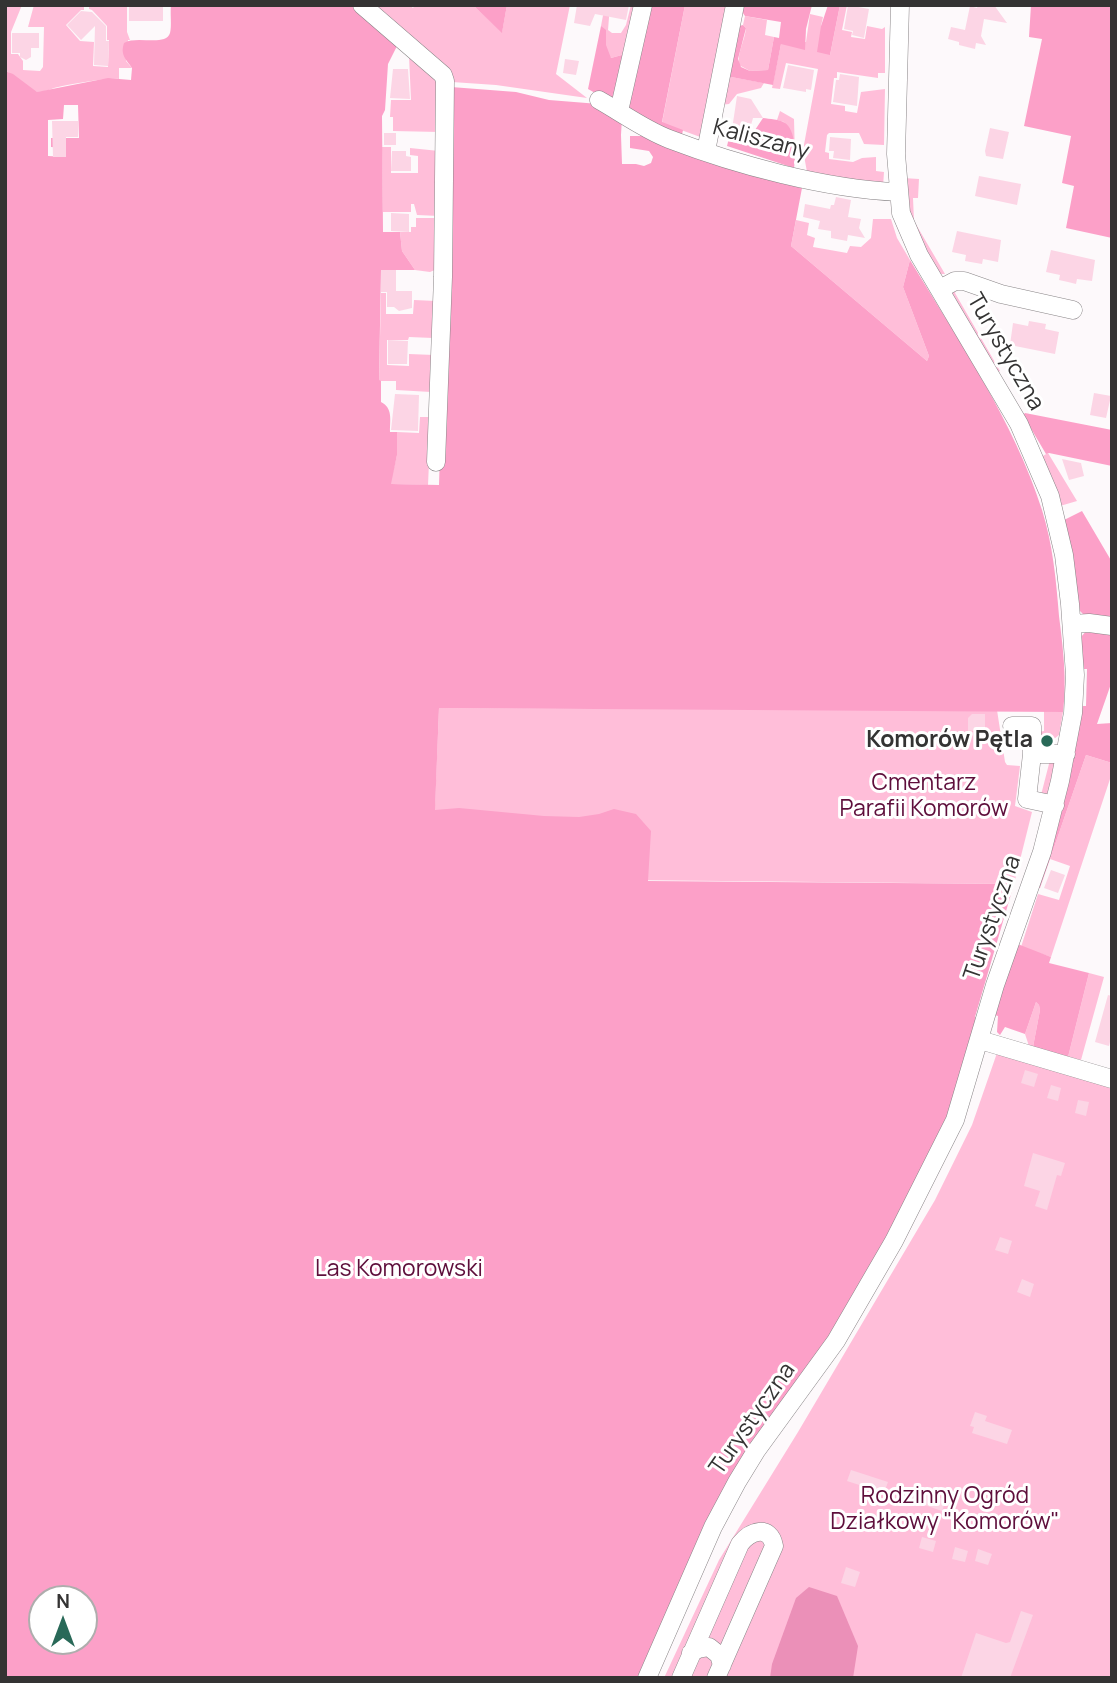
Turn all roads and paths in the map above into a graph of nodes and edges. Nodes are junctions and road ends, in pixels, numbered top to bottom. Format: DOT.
graph roads {
  1 [pos="362,5"];
  2 [pos="643,5"];
  3 [pos="735,5"];
  4 [pos="900,5"];
  5 [pos="599,100"];
  6 [pos="619,111"];
  7 [pos="706,151"];
  8 [pos="898,192"];
  9 [pos="940,289"];
  10 [pos="1073,310"];
  11 [pos="436,461"];
  12 [pos="1072,624"];
  13 [pos="1112,626"];
  14 [pos="1012,726"];
  15 [pos="1032,754"];
  16 [pos="1066,754"];
  17 [pos="1055,805"];
  18 [pos="980,1040"];
  19 [pos="1112,1079"];
  20 [pos="691,1653"];
  21 [pos="719,1671"];
  22 [pos="648,1678"];
  23 [pos="681,1678"];
  1 -- 11 [label="street"];
  2 -- 6 [label="street"];
  3 -- 7 [label="street"];
  4 -- 8 [label="street, Turystyczna"];
  5 -- 6 [label="street, Kaliszany"];
  6 -- 7 [label="street, Kaliszany"];
  7 -- 8 [label="street, Kaliszany"];
  8 -- 9 [label="street, Turystyczna"];
  9 -- 10 [label="street"];
  9 -- 12 [label="street, Turystyczna"];
  12 -- 13 [label="street"];
  12 -- 16 [label="street, Turystyczna"];
  14 -- 15 [label="street"];
  15 -- 16 [label="street"];
  15 -- 17 [label="street"];
  16 -- 17 [label="street, Turystyczna"];
  17 -- 18 [label="street, Turystyczna"];
  18 -- 19 [label="street"];
  18 -- 22 [label="street, Turystyczna"];
  20 -- 21 [label="street"];
  20 -- 21 [label="street"];
  20 -- 23 [label="street"];
}
